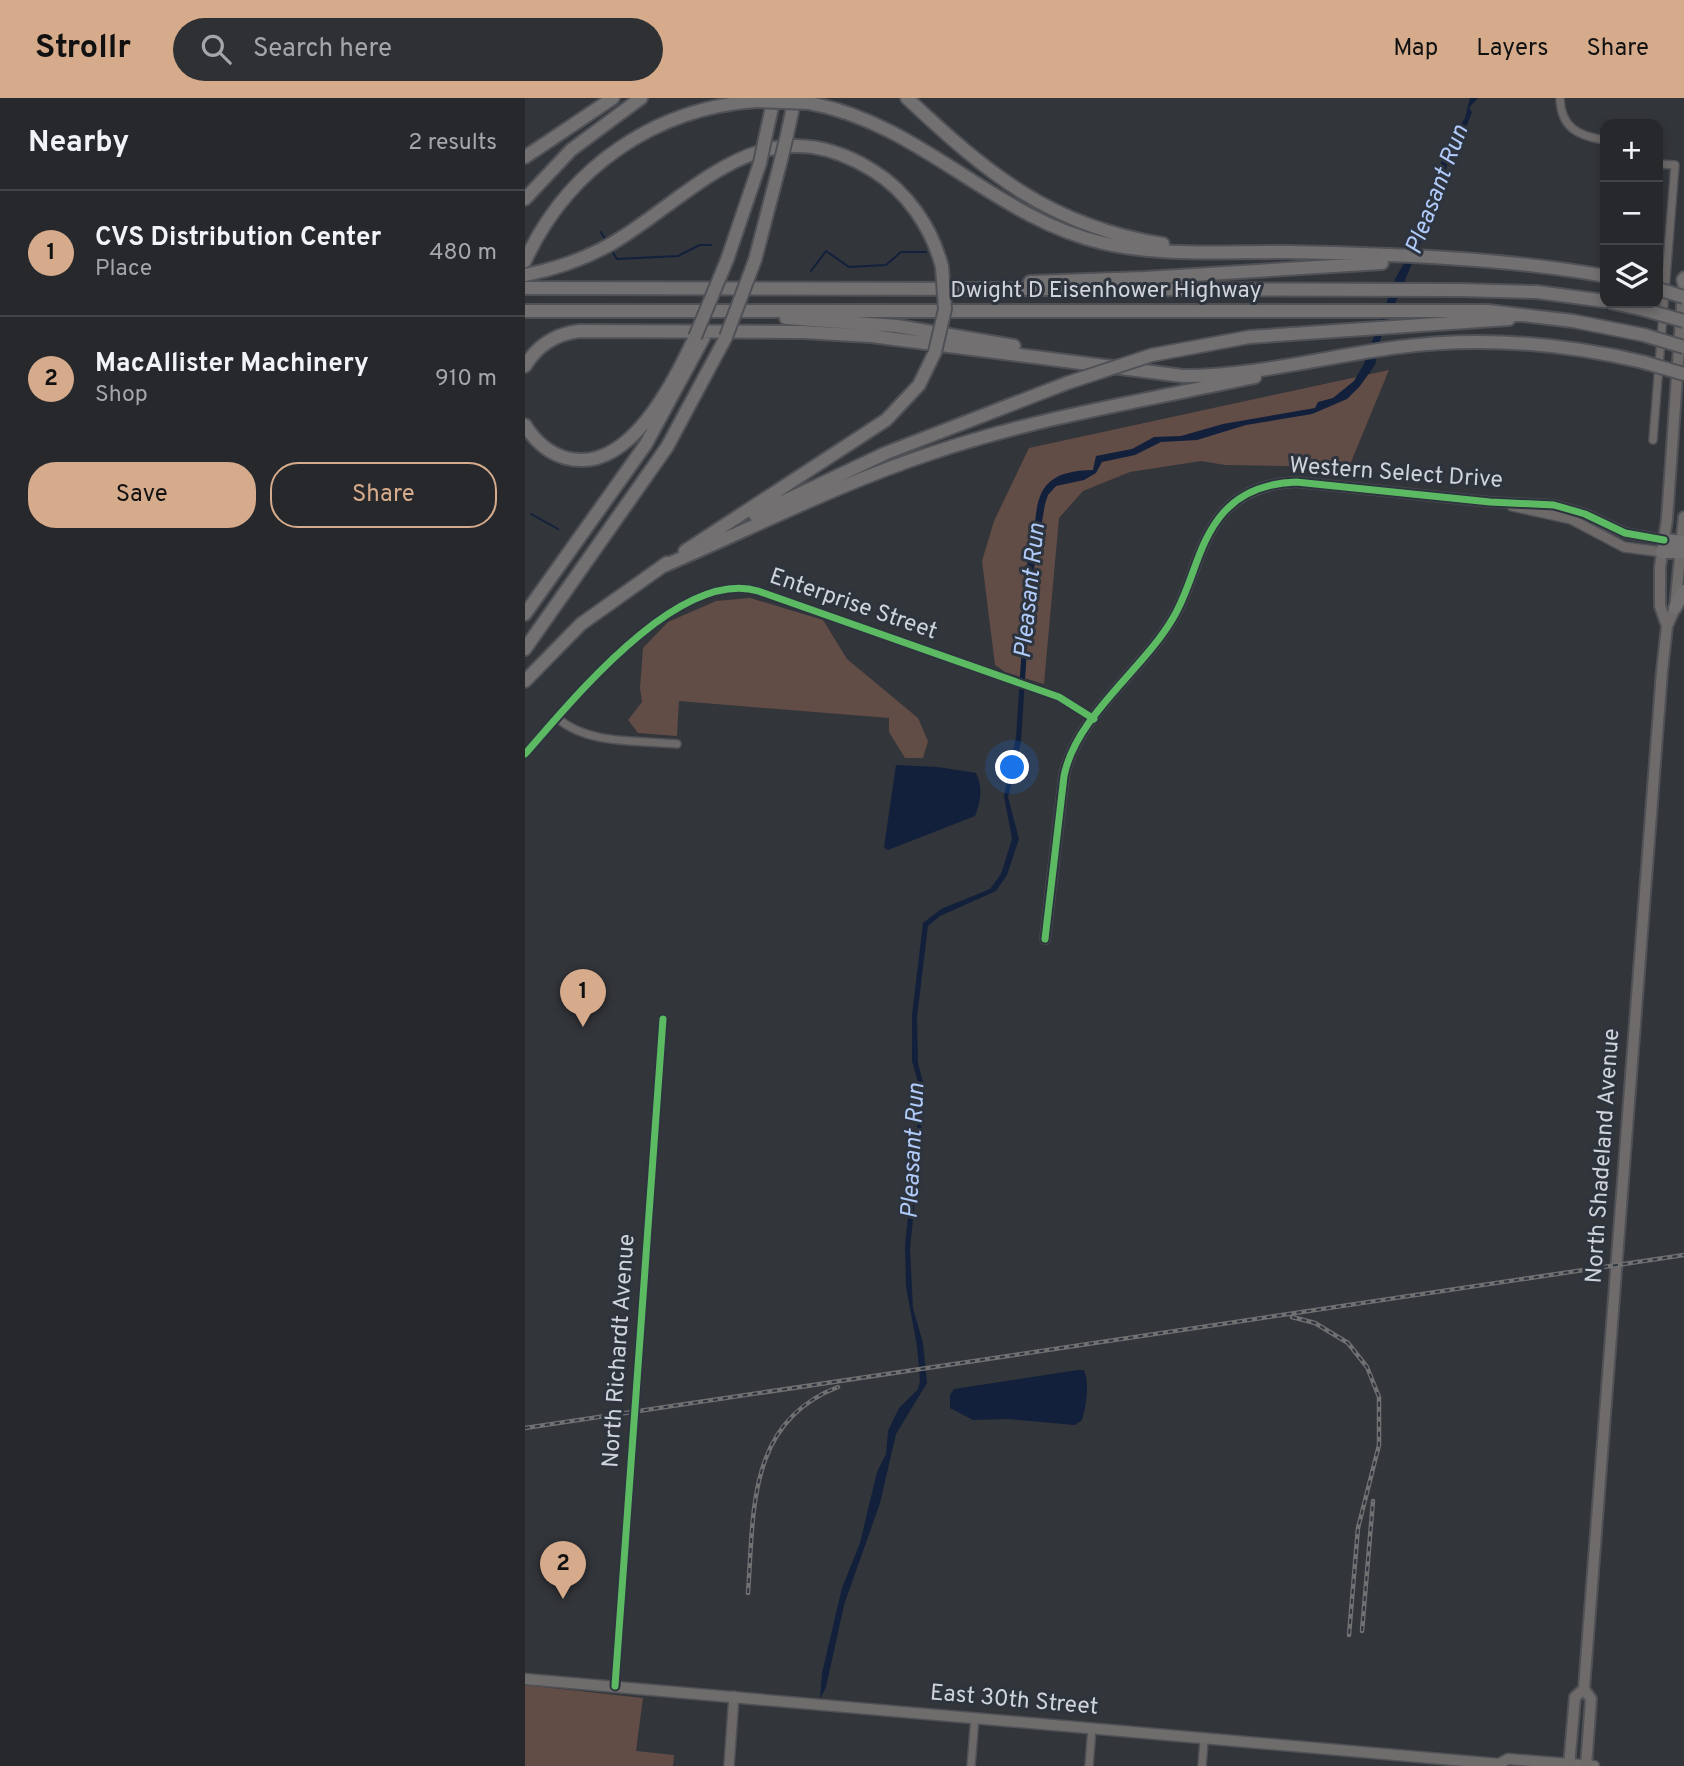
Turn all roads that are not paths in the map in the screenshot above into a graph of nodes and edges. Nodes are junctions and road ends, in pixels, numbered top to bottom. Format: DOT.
graph roads {
  1 [pos="613,98"];
  2 [pos="641,98"];
  3 [pos="774,98"];
  4 [pos="795,98"];
  5 [pos="907,98"];
  6 [pos="1560,98"];
  7 [pos="1600,139"];
  8 [pos="525,156"];
  9 [pos="1663,164"];
  10 [pos="525,199"];
  11 [pos="1215,250"];
  12 [pos="1386,260"];
  13 [pos="525,261"];
  14 [pos="525,275"];
  15 [pos="1600,275"];
  16 [pos="1684,279"];
  17 [pos="525,288"];
  18 [pos="963,289"];
  19 [pos="1663,291"];
  20 [pos="1684,297"];
  21 [pos="1600,300"];
  22 [pos="1636,308"];
  23 [pos="525,311"];
  24 [pos="746,312"];
  25 [pos="1536,316"];
  26 [pos="1684,321"];
  27 [pos="700,337"];
  28 [pos="1684,347"];
  29 [pos="1343,356"];
  30 [pos="525,366"];
  31 [pos="1114,368"];
  32 [pos="1684,374"];
  33 [pos="525,425"];
  34 [pos="1653,440"];
  35 [pos="1684,517"];
  36 [pos="698,542"];
  37 [pos="1663,546"];
  38 [pos="1682,547"];
  39 [pos="661,568"];
  40 [pos="1684,591"];
  41 [pos="1675,608"];
  42 [pos="525,614"];
  43 [pos="1667,626"];
  44 [pos="525,649"];
  45 [pos="525,681"];
  46 [pos="557,718"];
  47 [pos="1094,719"];
  48 [pos="677,744"];
  49 [pos="525,754"];
  50 [pos="1045,939"];
  51 [pos="663,1019"];
  52 [pos="525,1679"];
  53 [pos="615,1686"];
  54 [pos="1584,1689"];
  55 [pos="734,1696"];
  56 [pos="975,1717"];
  57 [pos="1093,1728"];
  58 [pos="1204,1741"];
  59 [pos="1500,1765"];
  60 [pos="1569,1765"];
  61 [pos="729,1766"];
  62 [pos="971,1766"];
  63 [pos="1089,1766"];
  64 [pos="1202,1766"];
  65 [pos="1586,1766"];
  66 [pos="1594,1766"];
  1 -- 8 [label="highway"];
  2 -- 10 [label="highway"];
  3 -- 27 [label="highway, bridge"];
  4 -- 44 [label="highway, bridge"];
  5 -- 11 [label="highway"];
  6 -- 7 [label="street"];
  9 -- 34 [label="street"];
  11 -- 12 [label="highway"];
  11 -- 13 [label="highway, bridge"];
  12 -- 15 [label="highway"];
  12 -- 18 [label="highway"];
  14 -- 36 [label="highway, bridge"];
  16 -- 37 [label="main road, North Shadeland Avenue"];
  17 -- 18 [label="highway, Dwight D Eisenhower Highway"];
  18 -- 21 [label="highway, Dwight D Eisenhower Highway"];
  19 -- 20 [label="highway, bridge"];
  22 -- 26 [label="highway, bridge"];
  23 -- 24 [label="highway, Dwight D Eisenhower Highway"];
  24 -- 25 [label="highway, Dwight D Eisenhower Highway"];
  24 -- 31 [label="highway"];
  25 -- 28 [label="highway, Dwight D Eisenhower Highway, bridge"];
  25 -- 36 [label="highway, bridge"];
  27 -- 33 [label="highway"];
  27 -- 42 [label="highway"];
  29 -- 31 [label="highway"];
  29 -- 32 [label="highway, bridge"];
  29 -- 39 [label="highway"];
  30 -- 31 [label="highway"];
  35 -- 38 [label="main road, North Shadeland Avenue"];
  36 -- 39 [label="highway"];
  37 -- 38 [label="highway"];
  37 -- 43 [label="main road, North Shadeland Avenue"];
  37 -- 47 [label="street, Western Select Drive"];
  38 -- 41 [label="main road, North Shadeland Avenue"];
  39 -- 45 [label="highway"];
  40 -- 41 [label="highway"];
  41 -- 43 [label="main road, North Shadeland Avenue"];
  43 -- 54 [label="main road, North Shadeland Avenue"];
  46 -- 47 [label="street, Enterprise Street"];
  46 -- 48 [label="street"];
  46 -- 49 [label="street, Enterprise Street"];
  47 -- 50 [label="street, Western Select Drive"];
  51 -- 53 [label="street, North Richardt Avenue"];
  52 -- 53 [label="main road, East 30th Street"];
  53 -- 55 [label="main road, East 30th Street"];
  54 -- 60 [label="main road, North Shadeland Avenue"];
  54 -- 65 [label="main road, North Shadeland Avenue"];
  55 -- 56 [label="main road, East 30th Street"];
  55 -- 61 [label="street"];
  56 -- 57 [label="main road, East 30th Street"];
  56 -- 62 [label="street"];
  57 -- 58 [label="main road, East 30th Street"];
  57 -- 63 [label="street"];
  58 -- 59 [label="main road, East 30th Street"];
  58 -- 64 [label="street"];
  59 -- 60 [label="main road, East 30th Street"];
  60 -- 65 [label="main road, East 30th Street"];
  65 -- 66 [label="main road, East 30th Street"];
}
